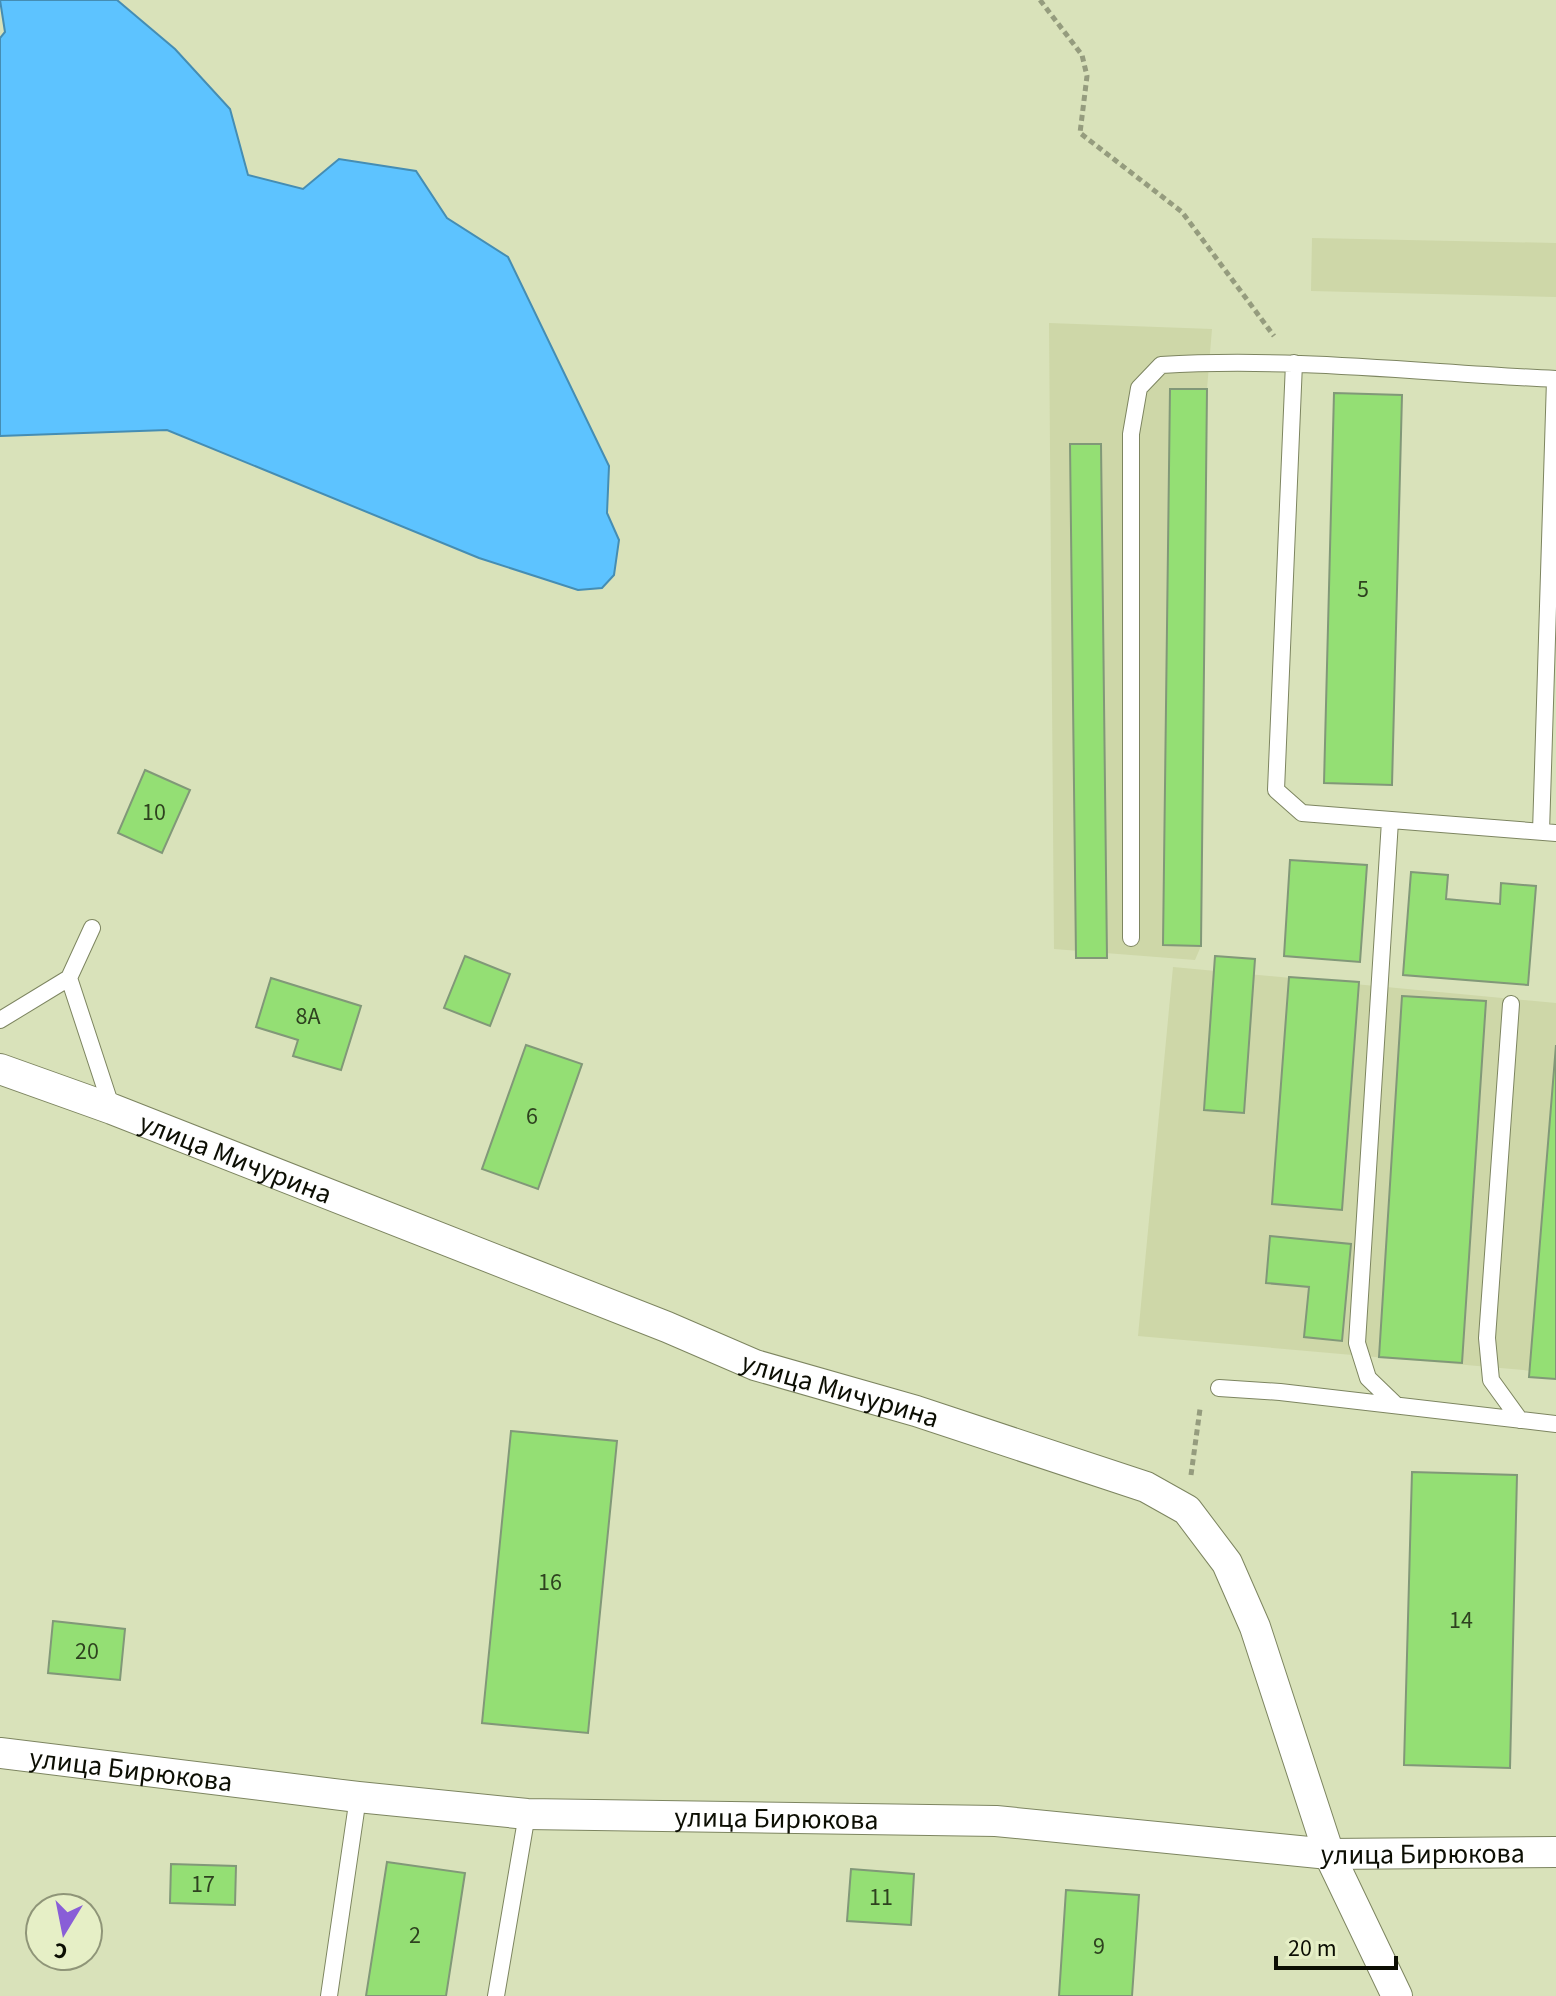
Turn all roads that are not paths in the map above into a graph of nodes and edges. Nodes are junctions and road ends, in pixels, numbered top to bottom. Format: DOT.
graph roads {
  1 [pos="1294,363"];
  2 [pos="1556,380"];
  3 [pos="1390,821"];
  4 [pos="1549,832"];
  5 [pos="92,928"];
  6 [pos="1131,938"];
  7 [pos="69,978"];
  8 [pos="1511,1004"];
  9 [pos="0,1020"];
  10 [pos="0,1069"];
  11 [pos="112,1109"];
  12 [pos="1219,1388"];
  13 [pos="1396,1405"];
  14 [pos="1520,1420"];
  15 [pos="1556,1424"];
  16 [pos="0,1753"];
  17 [pos="358,1797"];
  18 [pos="527,1814"];
  19 [pos="1556,1852"];
  20 [pos="1329,1854"];
  21 [pos="329,1996"];
  22 [pos="496,1996"];
  23 [pos="1397,1996"];
  1 -- 2 [label="lane"];
  1 -- 3 [label="lane"];
  1 -- 6 [label="lane"];
  2 -- 4 [label="lane"];
  3 -- 4 [label="lane"];
  3 -- 13 [label="lane"];
  5 -- 7 [label="lane"];
  7 -- 9 [label="lane"];
  7 -- 11 [label="lane"];
  8 -- 14 [label="lane"];
  10 -- 11 [label="street, улица Мичурина"];
  11 -- 20 [label="street, улица Мичурина"];
  12 -- 13 [label="lane"];
  13 -- 14 [label="lane"];
  14 -- 15 [label="lane"];
  16 -- 17 [label="street, улица Бирюкова"];
  17 -- 18 [label="street, улица Бирюкова"];
  17 -- 21 [label="lane"];
  18 -- 20 [label="street, улица Бирюкова"];
  18 -- 22 [label="lane"];
  19 -- 20 [label="street, улица Бирюкова"];
  20 -- 23 [label="street, улица Мичурина"];
}
